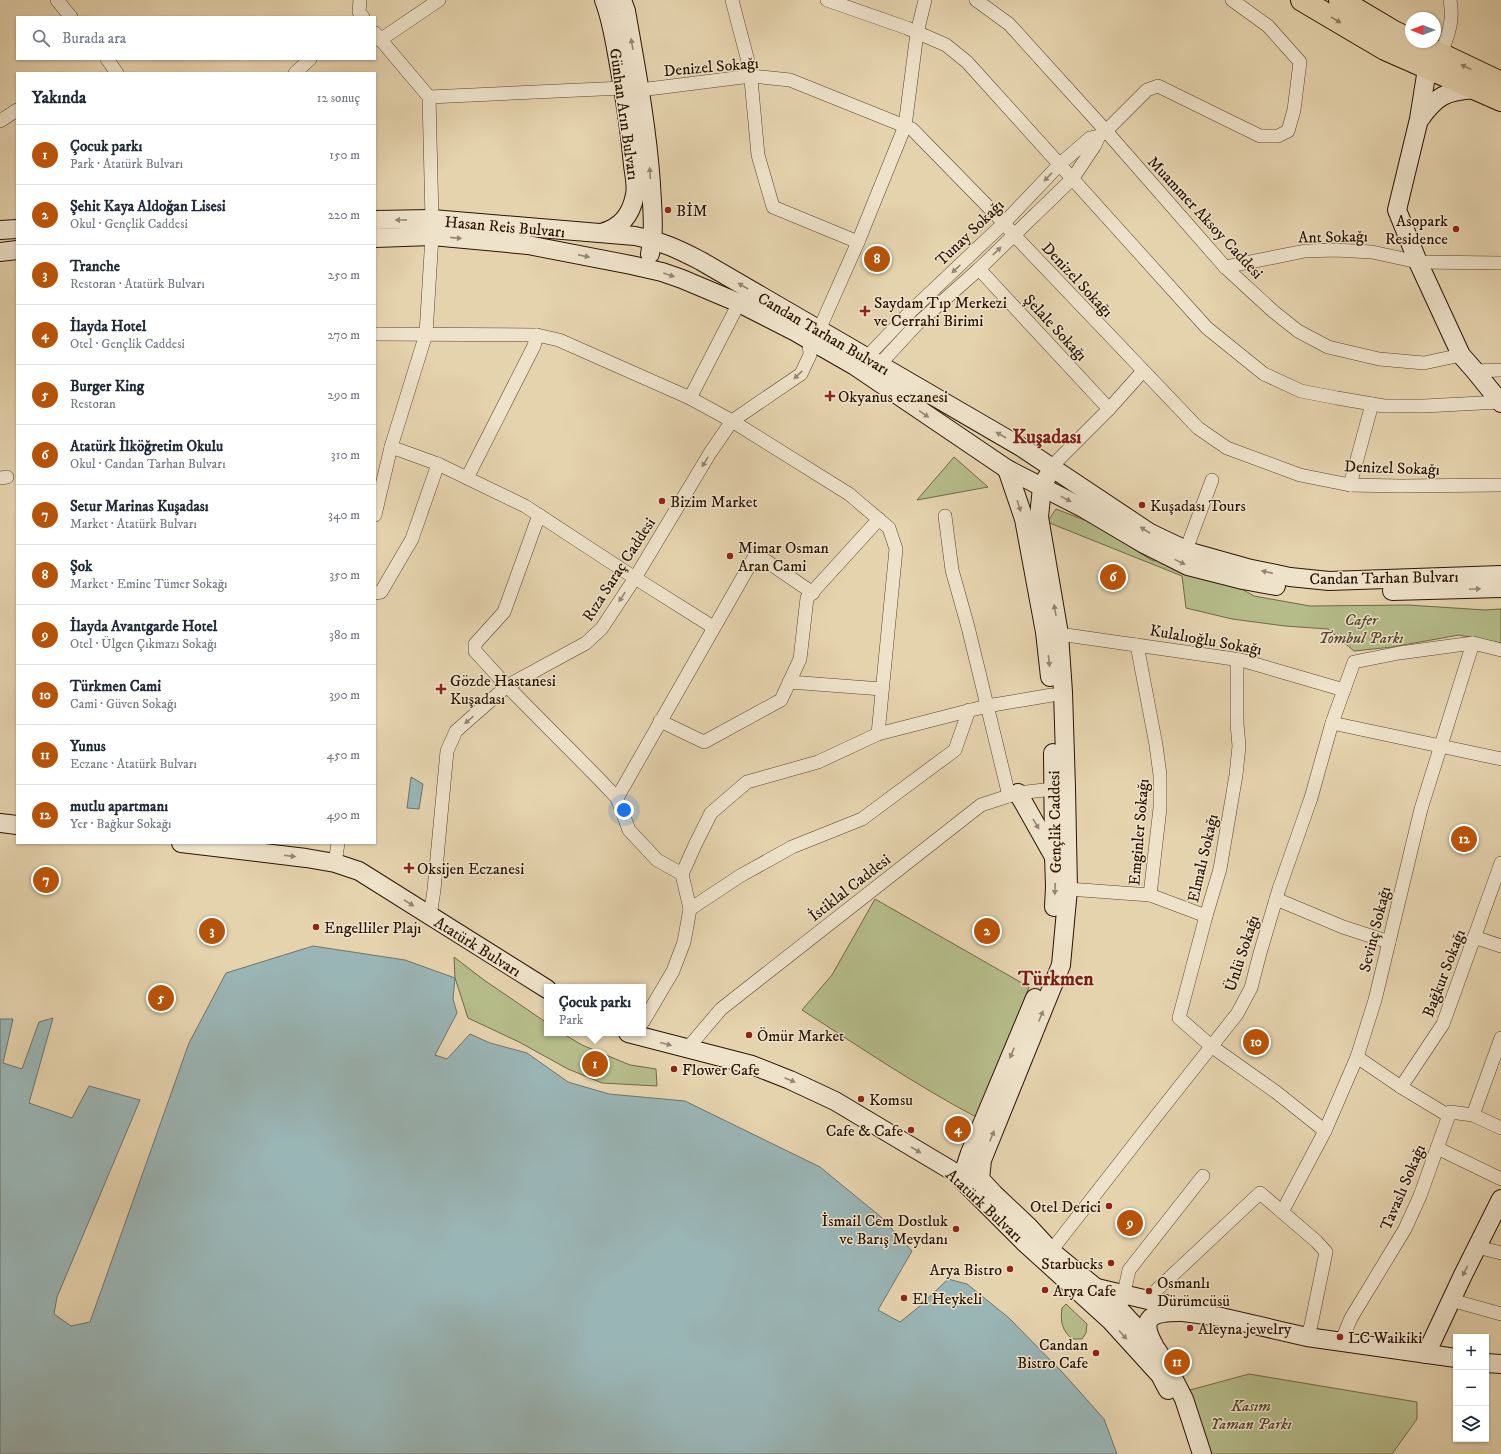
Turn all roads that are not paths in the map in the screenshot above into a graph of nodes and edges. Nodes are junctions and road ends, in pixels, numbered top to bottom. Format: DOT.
graph roads {
  1 [pos="57,0"];
  2 [pos="439,0"];
  3 [pos="604,0"];
  4 [pos="622,0"];
  5 [pos="732,0"];
  6 [pos="827,0"];
  7 [pos="925,0"];
  8 [pos="976,0"];
  9 [pos="1232,0"];
  10 [pos="1302,0"];
  11 [pos="1340,0"];
  12 [pos="1450,0"];
  13 [pos="70,16"];
  14 [pos="912,31"];
  15 [pos="378,36"];
  16 [pos="1405,37"];
  17 [pos="1421,48"];
  18 [pos="108,60"];
  19 [pos="309,60"];
  20 [pos="1434,61"];
  21 [pos="117,72"];
  22 [pos="296,72"];
  23 [pos="751,76"];
  24 [pos="1501,83"];
  25 [pos="632,89"];
  26 [pos="1474,89"];
  27 [pos="429,97"];
  28 [pos="1501,100"];
  29 [pos="16,111"];
  30 [pos="1420,119"];
  31 [pos="0,121"];
  32 [pos="905,126"];
  33 [pos="1102,133"];
  34 [pos="1060,164"];
  35 [pos="1073,178"];
  36 [pos="636,194"];
  37 [pos="652,203"];
  38 [pos="376,220"];
  39 [pos="1004,223"];
  40 [pos="432,227"];
  41 [pos="16,229"];
  42 [pos="0,230"];
  43 [pos="597,234"];
  44 [pos="1014,235"];
  45 [pos="376,238"];
  46 [pos="626,240"];
  47 [pos="858,242"];
  48 [pos="651,246"];
  49 [pos="16,250"];
  50 [pos="0,252"];
  51 [pos="701,261"];
  52 [pos="1418,262"];
  53 [pos="1501,263"];
  54 [pos="631,265"];
  55 [pos="1225,266"];
  56 [pos="979,269"];
  57 [pos="739,303"];
  58 [pos="376,334"];
  59 [pos="426,334"];
  60 [pos="537,335"];
  61 [pos="814,335"];
  62 [pos="1461,355"];
  63 [pos="872,362"];
  64 [pos="1475,370"];
  65 [pos="1501,370"];
  66 [pos="1143,371"];
  67 [pos="690,398"];
  68 [pos="1500,402"];
  69 [pos="1372,404"];
  70 [pos="1109,409"];
  71 [pos="732,421"];
  72 [pos="391,447"];
  73 [pos="1021,447"];
  74 [pos="438,464"];
  75 [pos="1051,467"];
  76 [pos="1006,469"];
  77 [pos="467,478"];
  78 [pos="1212,480"];
  79 [pos="1501,484"];
  80 [pos="1350,485"];
  81 [pos="1042,487"];
  82 [pos="376,511"];
  83 [pos="539,515"];
  84 [pos="945,516"];
  85 [pos="879,519"];
  86 [pos="1186,550"];
  87 [pos="1501,575"];
  88 [pos="635,578"];
  89 [pos="1501,588"];
  90 [pos="376,593"];
  91 [pos="813,593"];
  92 [pos="713,627"];
  93 [pos="1059,634"];
  94 [pos="1473,643"];
  95 [pos="1136,645"];
  96 [pos="1501,650"];
  97 [pos="1237,660"];
  98 [pos="789,682"];
  99 [pos="507,686"];
  100 [pos="882,689"];
  101 [pos="1344,690"];
  102 [pos="1058,694"];
  103 [pos="987,706"];
  104 [pos="969,710"];
  105 [pos="660,721"];
  106 [pos="1332,723"];
  107 [pos="878,734"];
  108 [pos="1441,746"];
  109 [pos="1501,759"];
  110 [pos="1060,788"];
  111 [pos="1013,794"];
  112 [pos="617,798"];
  113 [pos="0,823"];
  114 [pos="16,825"];
  115 [pos="207,844"];
  116 [pos="338,844"];
  117 [pos="1054,855"];
  118 [pos="336,863"];
  119 [pos="1501,863"];
  120 [pos="682,874"];
  121 [pos="1068,889"];
  122 [pos="1150,895"];
  123 [pos="1276,899"];
  124 [pos="690,909"];
  125 [pos="430,916"];
  126 [pos="1206,916"];
  127 [pos="1474,937"];
  128 [pos="1389,942"];
  129 [pos="1501,946"];
  130 [pos="544,987"];
  131 [pos="646,1015"];
  132 [pos="646,1035"];
  133 [pos="1501,1038"];
  134 [pos="1211,1046"];
  135 [pos="687,1049"];
  136 [pos="1357,1057"];
  137 [pos="1401,1087"];
  138 [pos="1473,1115"];
  139 [pos="1449,1116"];
  140 [pos="1501,1128"];
  141 [pos="1325,1131"];
  142 [pos="1437,1148"];
  143 [pos="966,1172"];
  144 [pos="1203,1176"];
  145 [pos="1501,1179"];
  146 [pos="985,1185"];
  147 [pos="1501,1199"];
  148 [pos="1282,1212"];
  149 [pos="1477,1247"];
  150 [pos="1051,1251"];
  151 [pos="1501,1253"];
  152 [pos="1069,1282"];
  153 [pos="1095,1287"];
  154 [pos="1147,1300"];
  155 [pos="1451,1300"];
  156 [pos="1118,1308"];
  157 [pos="1183,1312"];
  158 [pos="1501,1314"];
  159 [pos="1308,1337"];
  160 [pos="1342,1342"];
  161 [pos="1157,1350"];
  162 [pos="1426,1354"];
  163 [pos="1453,1358"];
  164 [pos="1191,1454"];
  165 [pos="1202,1454"];
  1 -- 13 [label="street"];
  2 -- 15 [label="street"];
  3 -- 25 [label="main road, Günhan Arın Bulvarı"];
  25 -- 4 [label="main road, Günhan Arın Bulvarı, one-way"];
  5 -- 23 [label="street"];
  6 -- 14 [label="street"];
  7 -- 14 [label="street"];
  8 -- 33 [label="street, Muammer Aksoy Caddesi"];
  9 -- 33 [label="street"];
  10 -- 20 [label="highway, one-way"];
  11 -- 16 [label="highway"];
  12 -- 20 [label="street"];
  14 -- 32 [label="street"];
  14 -- 34 [label="street"];
  15 -- 27 [label="street"];
  17 -- 20 [label="highway"];
  18 -- 21 [label="street"];
  19 -- 22 [label="street"];
  24 -- 20 [label="highway, one-way"];
  20 -- 26 [label="highway"];
  20 -- 30 [label="main road"];
  23 -- 25 [label="street, Denizel Sokağı"];
  23 -- 32 [label="street, Denizel Sokağı"];
  23 -- 47 [label="street"];
  25 -- 27 [label="street, Denizel Sokağı"];
  25 -- 36 [label="main road, Günhan Arın Bulvarı"];
  37 -- 25 [label="main road, Günhan Arın Bulvarı, one-way"];
  26 -- 28 [label="highway"];
  26 -- 30 [label="main road"];
  27 -- 40 [label="street"];
  29 -- 31 [label="street"];
  30 -- 52 [label="main road"];
  32 -- 39 [label="street, Denizel Sokağı"];
  32 -- 47 [label="street"];
  33 -- 34 [label="street, Tunay Sokağı"];
  33 -- 35 [label="street, Tunay Sokağı"];
  33 -- 55 [label="street, Muammer Aksoy Caddesi"];
  34 -- 35 [label="street"];
  34 -- 39 [label="street, Tunay Sokağı, one-way"];
  35 -- 44 [label="street, Tunay Sokağı"];
  35 -- 69 [label="street"];
  36 -- 43 [label="main road, Günhan Arın Bulvarı"];
  36 -- 46 [label="main road"];
  37 -- 48 [label="main road, Günhan Arın Bulvarı"];
  37 -- 51 [label="main road"];
  40 -- 38 [label="main road, Hasan Reis Bulvarı, one-way"];
  39 -- 44 [label="street, Denizel Sokağı"];
  39 -- 63 [label="street, Tunay Sokağı, one-way"];
  40 -- 43 [label="main road, Hasan Reis Bulvarı"];
  40 -- 45 [label="main road, Hasan Reis Bulvarı"];
  40 -- 54 [label="main road, Hasan Reis Bulvarı, one-way"];
  40 -- 59 [label="street"];
  41 -- 42 [label="main road"];
  43 -- 46 [label="main road, Hasan Reis Bulvarı"];
  56 -- 44 [label="street, Tunay Sokağı, one-way"];
  44 -- 66 [label="street, Denizel Sokağı"];
  46 -- 48 [label="main road, Candan Tarhan Bulvarı"];
  46 -- 54 [label="main road"];
  47 -- 61 [label="street"];
  48 -- 51 [label="main road, Candan Tarhan Bulvarı"];
  48 -- 54 [label="main road"];
  49 -- 50 [label="main road"];
  61 -- 51 [label="main road, Candan Tarhan Bulvarı, one-way"];
  52 -- 53 [label="street, Ant Sokağı"];
  52 -- 55 [label="street, Ant Sokağı"];
  52 -- 62 [label="main road"];
  54 -- 57 [label="main road, Candan Tarhan Bulvarı, one-way"];
  55 -- 62 [label="street, Muammer Aksoy Caddesi"];
  56 -- 63 [label="street, Tunay Sokağı"];
  56 -- 70 [label="street, Şelale Sokağı"];
  57 -- 61 [label="main road, Candan Tarhan Bulvarı"];
  57 -- 67 [label="street"];
  58 -- 59 [label="street"];
  59 -- 60 [label="street"];
  59 -- 72 [label="street"];
  60 -- 67 [label="street"];
  60 -- 77 [label="street"];
  61 -- 63 [label="main road, Candan Tarhan Bulvarı"];
  61 -- 71 [label="street, Rıza Saraç Caddesi, one-way"];
  61 -- 76 [label="main road, Candan Tarhan Bulvarı, one-way"];
  62 -- 64 [label="main road"];
  73 -- 63 [label="main road, Candan Tarhan Bulvarı, one-way"];
  64 -- 65 [label="street"];
  64 -- 68 [label="main road"];
  66 -- 70 [label="street"];
  66 -- 80 [label="street, Denizel Sokağı"];
  67 -- 71 [label="street"];
  68 -- 69 [label="street"];
  69 -- 80 [label="street"];
  70 -- 75 [label="street"];
  71 -- 85 [label="street"];
  71 -- 88 [label="street, Rıza Saraç Caddesi, one-way"];
  72 -- 74 [label="street"];
  72 -- 82 [label="street"];
  73 -- 75 [label="main road, Candan Tarhan Bulvarı"];
  73 -- 76 [label="main road"];
  74 -- 77 [label="street"];
  74 -- 90 [label="street"];
  75 -- 81 [label="main road, Gençlik Caddesi"];
  86 -- 75 [label="main road, Candan Tarhan Bulvarı, one-way"];
  76 -- 81 [label="main road, Candan Tarhan Bulvarı"];
  76 -- 102 [label="main road, Gençlik Caddesi, one-way"];
  77 -- 83 [label="street"];
  78 -- 86 [label="street"];
  79 -- 80 [label="street, Denizel Sokağı"];
  81 -- 89 [label="main road, Candan Tarhan Bulvarı, one-way"];
  93 -- 81 [label="main road, Gençlik Caddesi, one-way"];
  83 -- 88 [label="street"];
  83 -- 99 [label="street"];
  84 -- 103 [label="street"];
  85 -- 91 [label="street"];
  85 -- 100 [label="street"];
  87 -- 86 [label="main road, Candan Tarhan Bulvarı, one-way"];
  88 -- 92 [label="street"];
  88 -- 99 [label="street, Rıza Saraç Caddesi, one-way"];
  91 -- 92 [label="street"];
  91 -- 98 [label="street"];
  92 -- 105 [label="street"];
  93 -- 95 [label="street, Kulalıoğlu Sokağı"];
  93 -- 102 [label="main road, Gençlik Caddesi"];
  94 -- 96 [label="street"];
  94 -- 101 [label="street, Ünlü Sokağı"];
  94 -- 108 [label="street, Sevinç Sokağı"];
  95 -- 97 [label="street, Kulalıoğlu Sokağı"];
  95 -- 122 [label="street, Emginler Sokağı"];
  97 -- 101 [label="street, Kulalıoğlu Sokağı"];
  97 -- 126 [label="street, Elmalı Sokağı"];
  98 -- 100 [label="street"];
  98 -- 105 [label="street"];
  99 -- 112 [label="street"];
  99 -- 125 [label="street, Rıza Saraç Caddesi, one-way"];
  100 -- 107 [label="street"];
  101 -- 106 [label="street, Ünlü Sokağı"];
  102 -- 103 [label="street"];
  102 -- 110 [label="main road, Gençlik Caddesi"];
  103 -- 104 [label="street"];
  103 -- 111 [label="street"];
  104 -- 107 [label="street"];
  104 -- 124 [label="street"];
  105 -- 112 [label="street"];
  106 -- 108 [label="street"];
  106 -- 123 [label="street, Ünlü Sokağı"];
  107 -- 120 [label="street"];
  108 -- 109 [label="street"];
  108 -- 128 [label="street, Sevinç Sokağı"];
  110 -- 111 [label="street, İstiklal Caddesi"];
  110 -- 117 [label="main road, Gençlik Caddesi"];
  110 -- 121 [label="main road, Gençlik Caddesi"];
  111 -- 117 [label="main road, one-way"];
  111 -- 135 [label="street, İstiklal Caddesi"];
  112 -- 120 [label="street"];
  113 -- 114 [label="main road"];
  115 -- 118 [label="main road, Atatürk Bulvarı, one-way"];
  116 -- 118 [label="street"];
  117 -- 143 [label="main road, Gençlik Caddesi, one-way"];
  118 -- 125 [label="main road, Atatürk Bulvarı, one-way"];
  119 -- 127 [label="street, Bağkur Sokağı"];
  120 -- 124 [label="street"];
  121 -- 122 [label="street, Emginler Sokağı"];
  143 -- 121 [label="main road, Gençlik Caddesi, one-way"];
  122 -- 126 [label="street"];
  123 -- 128 [label="street"];
  123 -- 134 [label="street, Ünlü Sokağı"];
  124 -- 131 [label="street"];
  125 -- 130 [label="main road, Atatürk Bulvarı"];
  126 -- 134 [label="street, Elmalı Sokağı"];
  127 -- 129 [label="street"];
  127 -- 137 [label="street, Bağkur Sokağı"];
  128 -- 136 [label="street, Sevinç Sokağı"];
  132 -- 135 [label="main road, Atatürk Bulvarı, one-way"];
  133 -- 138 [label="street"];
  134 -- 141 [label="street"];
  134 -- 150 [label="street, Ünlü Sokağı"];
  135 -- 143 [label="main road, Atatürk Bulvarı, one-way"];
  136 -- 137 [label="street"];
  136 -- 141 [label="street, Sevinç Sokağı"];
  137 -- 139 [label="street"];
  138 -- 139 [label="street"];
  138 -- 140 [label="street"];
  139 -- 142 [label="street, Tavaslı Sokağı"];
  141 -- 148 [label="street, Sevinç Sokağı"];
  142 -- 145 [label="street"];
  142 -- 160 [label="street, Tavaslı Sokağı"];
  143 -- 146 [label="main road, Gençlik Caddesi"];
  143 -- 152 [label="main road, Atatürk Bulvarı"];
  144 -- 156 [label="street"];
  146 -- 150 [label="main road, Atatürk Bulvarı"];
  147 -- 149 [label="main road"];
  148 -- 154 [label="street"];
  148 -- 159 [label="street"];
  149 -- 151 [label="street"];
  149 -- 155 [label="main road, one-way"];
  150 -- 153 [label="main road, Atatürk Bulvarı"];
  152 -- 153 [label="main road"];
  152 -- 156 [label="main road, Atatürk Bulvarı"];
  153 -- 156 [label="main road"];
  154 -- 156 [label="main road"];
  154 -- 157 [label="main road"];
  155 -- 158 [label="street"];
  155 -- 162 [label="main road"];
  156 -- 161 [label="main road, Atatürk Bulvarı"];
  156 -- 164 [label="main road, Atatürk Bulvarı, one-way"];
  157 -- 159 [label="main road"];
  157 -- 161 [label="main road"];
  159 -- 160 [label="main road"];
  160 -- 162 [label="main road"];
  161 -- 165 [label="main road, Atatürk Bulvarı"];
  162 -- 163 [label="main road"];
}
